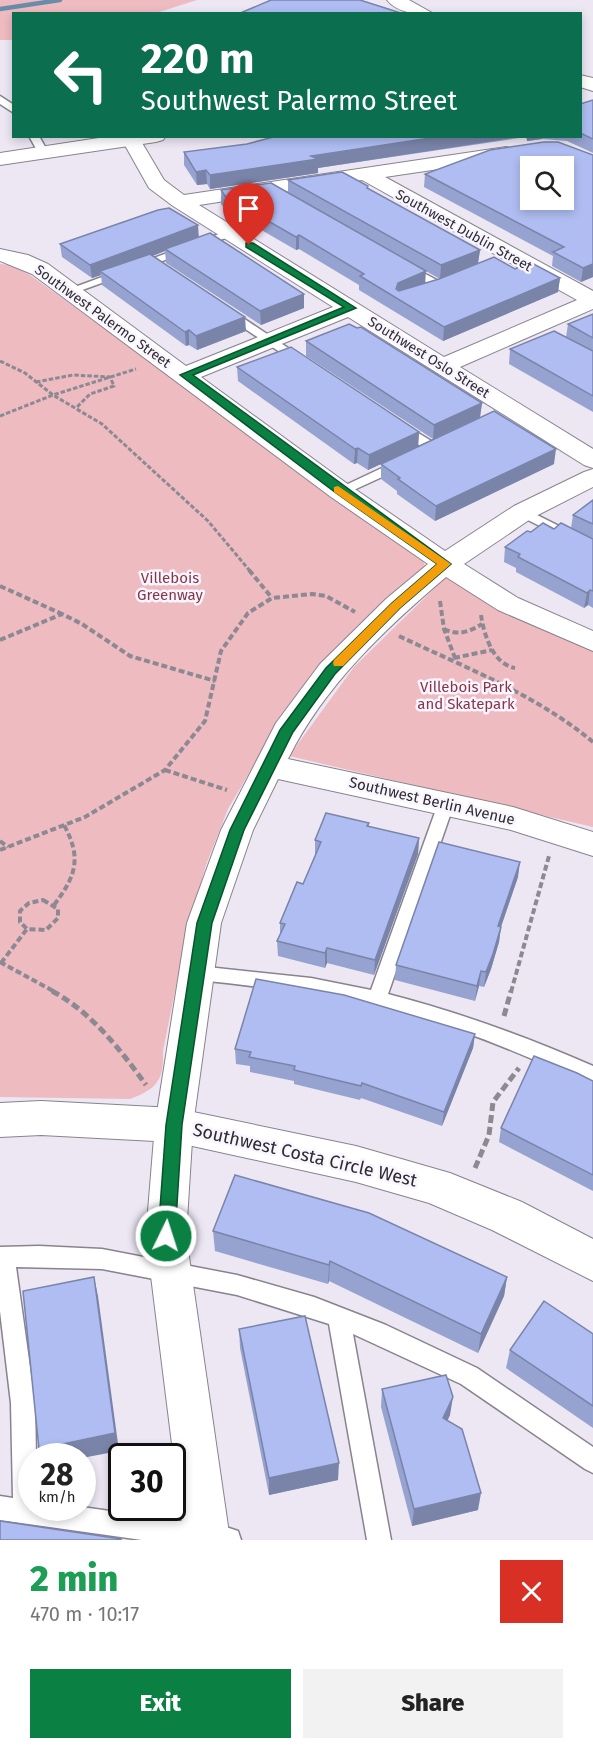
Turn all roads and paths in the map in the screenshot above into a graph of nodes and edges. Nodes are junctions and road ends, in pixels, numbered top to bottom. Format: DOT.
graph roads {
  1 [pos="395,0"];
  2 [pos="422,12"];
  3 [pos="0,99"];
  4 [pos="12,108"];
  5 [pos="144,138"];
  6 [pos="131,140"];
  7 [pos="39,144"];
  8 [pos="531,149"];
  9 [pos="0,159"];
  10 [pos="367,175"];
  11 [pos="270,189"];
  12 [pos="290,201"];
  13 [pos="180,202"];
  14 [pos="230,233"];
  15 [pos="0,255"];
  16 [pos="400,263"];
  17 [pos="70,291"];
  18 [pos="421,294"];
  19 [pos="593,300"];
  20 [pos="221,307"];
  21 [pos="351,308"];
  22 [pos="271,340"];
  23 [pos="165,360"];
  24 [pos="0,362"];
  25 [pos="443,366"];
  26 [pos="318,372"];
  27 [pos="185,375"];
  28 [pos="110,377"];
  29 [pos="35,382"];
  30 [pos="53,395"];
  31 [pos="76,408"];
  32 [pos="0,416"];
  33 [pos="385,416"];
  34 [pos="593,460"];
  35 [pos="593,477"];
  36 [pos="340,491"];
  37 [pos="523,512"];
  38 [pos="593,549"];
  39 [pos="445,564"];
  40 [pos="0,586"];
  41 [pos="439,595"];
  42 [pos="272,598"];
  43 [pos="481,610"];
  44 [pos="62,614"];
  45 [pos="377,624"];
  46 [pos="482,624"];
  47 [pos="444,629"];
  48 [pos="0,640"];
  49 [pos="593,642"];
  50 [pos="492,650"];
  51 [pos="453,660"];
  52 [pos="515,668"];
  53 [pos="215,681"];
  54 [pos="593,742"];
  55 [pos="269,766"];
  56 [pos="165,770"];
  57 [pos="230,790"];
  58 [pos="446,804"];
  59 [pos="64,825"];
  60 [pos="0,841"];
  61 [pos="593,843"];
  62 [pos="9,848"];
  63 [pos="0,850"];
  64 [pos="550,852"];
  65 [pos="54,905"];
  66 [pos="27,929"];
  67 [pos="0,963"];
  68 [pos="198,973"];
  69 [pos="377,998"];
  70 [pos="498,1038"];
  71 [pos="528,1048"];
  72 [pos="593,1075"];
  73 [pos="0,1120"];
  74 [pos="174,1125"];
  75 [pos="459,1196"];
  76 [pos="2,1257"];
  77 [pos="593,1261"];
  78 [pos="171,1274"];
  79 [pos="339,1317"];
  80 [pos="24,1443"];
  81 [pos="593,1461"];
  82 [pos="0,1508"];
  83 [pos="18,1510"];
  84 [pos="94,1521"];
  85 [pos="215,1539"];
  86 [pos="379,1540"];
  1 -- 2 [label="street"];
  3 -- 4 [label="lane"];
  5 -- 6 [label="street"];
  6 -- 7 [label="street"];
  6 -- 13 [label="street, Southwest Oslo Street"];
  7 -- 9 [label="street"];
  8 -- 10 [label="street"];
  10 -- 11 [label="street"];
  10 -- 19 [label="street, Southwest Dublin Street"];
  11 -- 12 [label="lane"];
  11 -- 13 [label="street"];
  13 -- 14 [label="street, Southwest Oslo Street"];
  14 -- 17 [label="lane"];
  14 -- 21 [label="street, Southwest Oslo Street"];
  15 -- 17 [label="street, Southwest Palermo Street"];
  16 -- 18 [label="lane"];
  17 -- 23 [label="street, Southwest Palermo Street"];
  19 -- 25 [label="street"];
  20 -- 22 [label="lane"];
  21 -- 22 [label="street"];
  21 -- 25 [label="street, Southwest Oslo Street"];
  22 -- 26 [label="lane"];
  22 -- 27 [label="street"];
  23 -- 27 [label="street, Southwest Palermo Street"];
  23 -- 28 [label="path"];
  24 -- 29 [label="path"];
  25 -- 34 [label="street, Southwest Oslo Street"];
  27 -- 36 [label="street, Southwest Palermo Street"];
  28 -- 29 [label="path"];
  28 -- 30 [label="path"];
  28 -- 31 [label="path"];
  29 -- 30 [label="path"];
  30 -- 31 [label="path"];
  30 -- 32 [label="path"];
  31 -- 42 [label="path"];
  33 -- 36 [label="lane"];
  35 -- 37 [label="street"];
  36 -- 39 [label="street, Southwest Palermo Street"];
  37 -- 38 [label="lane"];
  37 -- 39 [label="street"];
  39 -- 45 [label="street"];
  39 -- 49 [label="street, Southwest Palermo Street"];
  40 -- 44 [label="path"];
  41 -- 47 [label="path"];
  42 -- 45 [label="path"];
  42 -- 53 [label="path"];
  43 -- 46 [label="path"];
  44 -- 48 [label="path"];
  44 -- 53 [label="path"];
  45 -- 51 [label="path"];
  45 -- 55 [label="street"];
  46 -- 47 [label="path"];
  46 -- 50 [label="path"];
  47 -- 51 [label="path"];
  50 -- 51 [label="path"];
  50 -- 52 [label="path"];
  51 -- 54 [label="path"];
  53 -- 56 [label="path"];
  55 -- 58 [label="street, Southwest Berlin Avenue"];
  55 -- 68 [label="street"];
  56 -- 57 [label="path"];
  56 -- 59 [label="path"];
  58 -- 61 [label="street, Southwest Berlin Avenue"];
  58 -- 69 [label="lane"];
  59 -- 62 [label="path"];
  59 -- 65 [label="path"];
  60 -- 62 [label="path"];
  62 -- 63 [label="path"];
  64 -- 70 [label="path"];
  65 -- 66 [label="path"];
  65 -- 66 [label="path"];
  66 -- 67 [label="path"];
  67 -- 74 [label="path"];
  68 -- 69 [label="lane"];
  68 -- 74 [label="street"];
  69 -- 70 [label="lane"];
  70 -- 71 [label="lane"];
  71 -- 72 [label="lane"];
  71 -- 75 [label="path"];
  73 -- 74 [label="street, Southwest Costa Circle West"];
  74 -- 75 [label="street, Southwest Costa Circle West"];
  74 -- 78 [label="street"];
  75 -- 77 [label="street, Southwest Costa Circle West"];
  76 -- 78 [label="lane"];
  76 -- 80 [label="lane"];
  78 -- 79 [label="lane"];
  78 -- 85 [label="street"];
  79 -- 81 [label="lane"];
  79 -- 86 [label="lane"];
  82 -- 83 [label="lane"];
  84 -- 85 [label="lane"];
}
